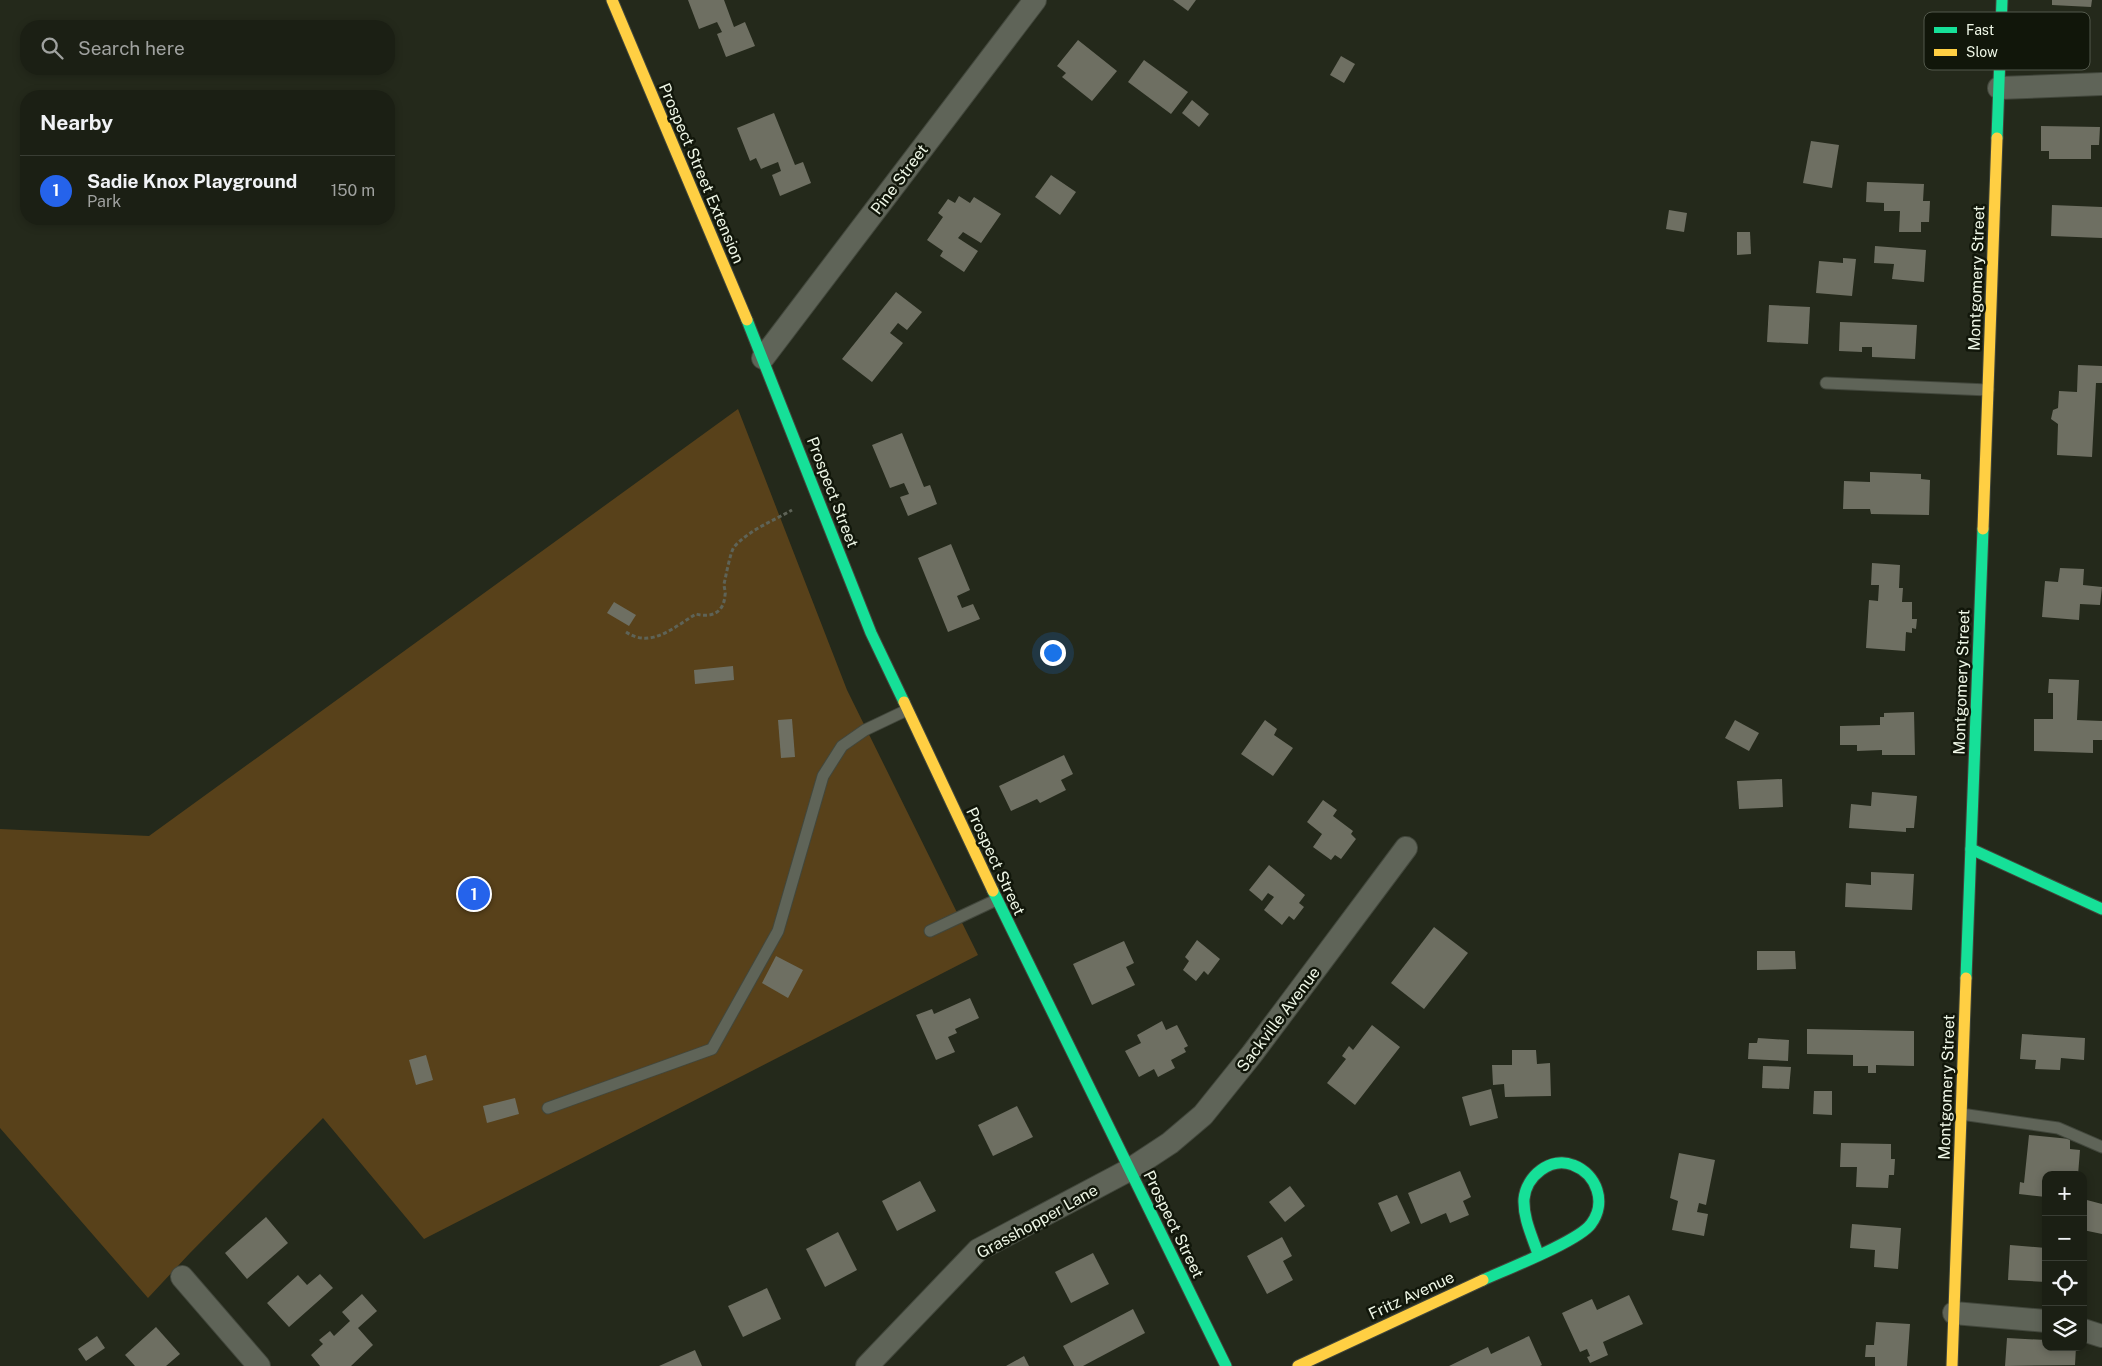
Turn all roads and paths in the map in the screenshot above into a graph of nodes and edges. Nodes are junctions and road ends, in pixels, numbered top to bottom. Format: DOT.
graph roads {
  1 [pos="612,0"];
  2 [pos="1035,0"];
  3 [pos="2000,70"];
  4 [pos="2102,84"];
  5 [pos="1999,88"];
  6 [pos="763,358"];
  7 [pos="1826,383"];
  8 [pos="1988,390"];
  9 [pos="817,497"];
  10 [pos="626,632"];
  11 [pos="907,710"];
  12 [pos="1406,848"];
  13 [pos="1971,849"];
  14 [pos="996,900"];
  15 [pos="2102,909"];
  16 [pos="930,931"];
  17 [pos="548,1108"];
  18 [pos="1961,1114"];
  19 [pos="2102,1148"];
  20 [pos="1129,1170"];
  21 [pos="1538,1254"];
  22 [pos="182,1277"];
  23 [pos="1954,1313"];
  24 [pos="2042,1321"];
  25 [pos="2087,1331"];
  26 [pos="2102,1336"];
  27 [pos="259,1366"];
  28 [pos="866,1366"];
  29 [pos="1226,1366"];
  30 [pos="1298,1366"];
  31 [pos="1952,1366"];
  1 -- 6 [label="street, Prospect Street Extension"];
  2 -- 6 [label="street, Pine Street"];
  3 -- 5 [label="street, Montgomery Street"];
  4 -- 5 [label="street"];
  5 -- 8 [label="street, Montgomery Street"];
  6 -- 9 [label="street, Prospect Street"];
  7 -- 8 [label="lane"];
  8 -- 13 [label="street, Montgomery Street"];
  9 -- 10 [label="path"];
  9 -- 11 [label="street, Prospect Street"];
  11 -- 14 [label="street, Prospect Street"];
  11 -- 17 [label="lane"];
  12 -- 20 [label="street, Sackville Avenue"];
  13 -- 15 [label="street"];
  13 -- 18 [label="street, Montgomery Street"];
  14 -- 16 [label="lane"];
  14 -- 20 [label="street, Prospect Street"];
  18 -- 19 [label="lane"];
  18 -- 23 [label="street, Montgomery Street"];
  20 -- 28 [label="street, Grasshopper Lane"];
  20 -- 29 [label="street, Prospect Street"];
  21 -- 21 [label="street, Fritz Avenue"];
  21 -- 30 [label="street, Fritz Avenue"];
  22 -- 27 [label="street"];
  23 -- 24 [label="street"];
  23 -- 31 [label="street, Montgomery Street"];
  25 -- 26 [label="street"];
}
